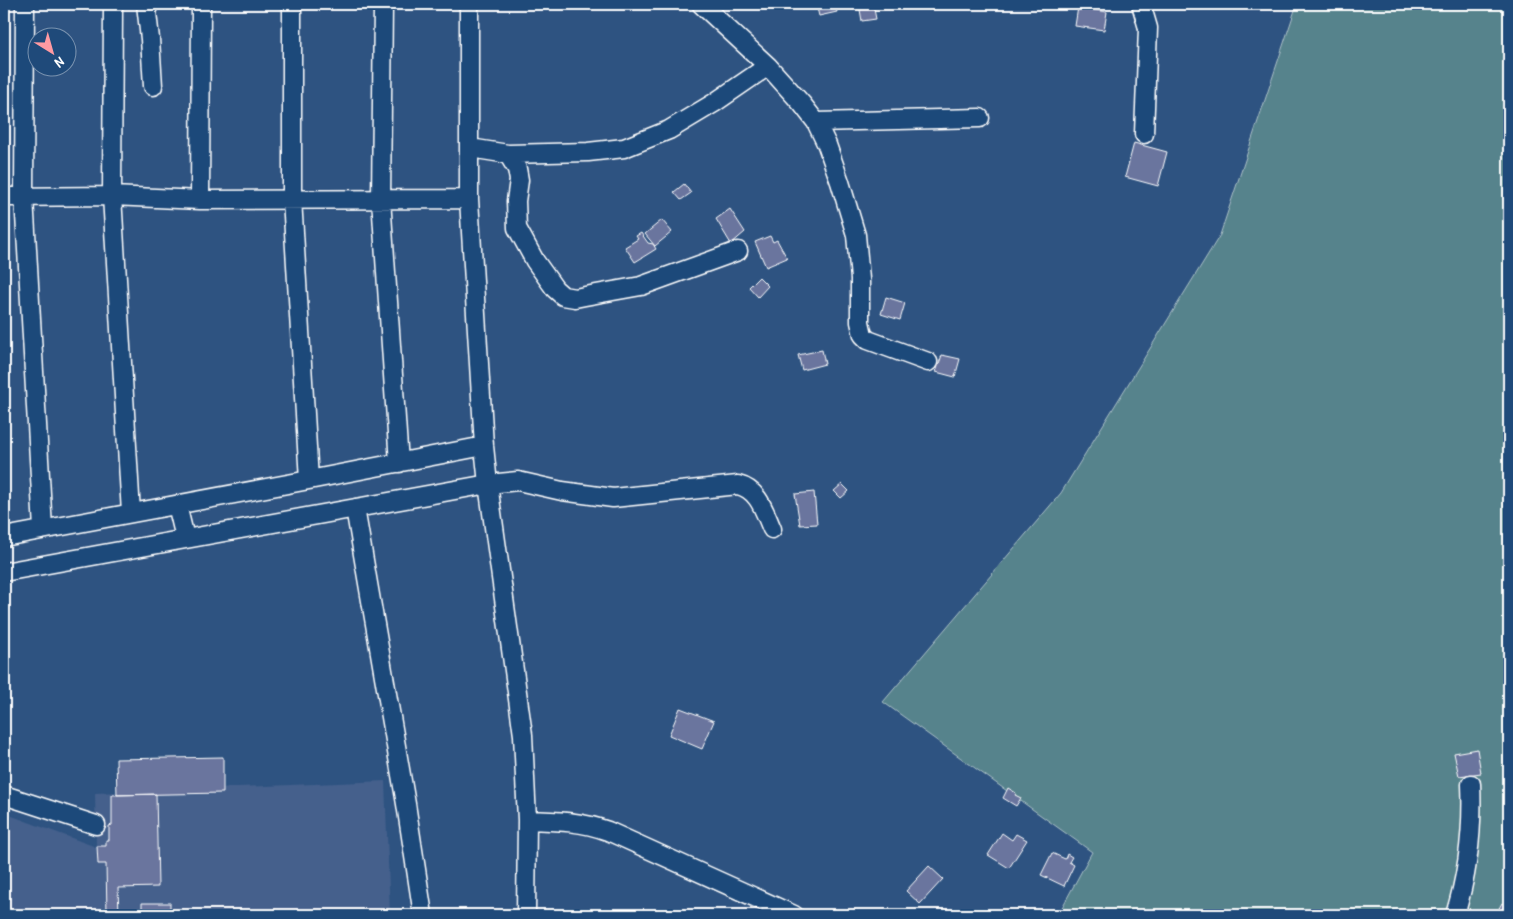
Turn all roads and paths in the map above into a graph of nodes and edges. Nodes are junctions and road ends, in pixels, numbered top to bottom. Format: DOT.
graph roads {
  1 [pos="25,4"];
  2 [pos="113,4"];
  3 [pos="146,4"];
  4 [pos="201,4"];
  5 [pos="292,4"];
  6 [pos="383,4"];
  7 [pos="470,4"];
  8 [pos="701,4"];
  9 [pos="1141,4"];
  10 [pos="768,66"];
  11 [pos="153,86"];
  12 [pos="980,118"];
  13 [pos="816,122"];
  14 [pos="1144,134"];
  15 [pos="470,148"];
  16 [pos="508,154"];
  17 [pos="112,196"];
  18 [pos="4,197"];
  19 [pos="24,197"];
  20 [pos="292,199"];
  21 [pos="381,199"];
  22 [pos="470,199"];
  23 [pos="200,200"];
  24 [pos="738,251"];
  25 [pos="928,362"];
  26 [pos="484,446"];
  27 [pos="399,463"];
  28 [pos="310,480"];
  29 [pos="488,484"];
  30 [pos="177,505"];
  31 [pos="355,508"];
  32 [pos="131,513"];
  33 [pos="43,529"];
  34 [pos="772,529"];
  35 [pos="4,536"];
  36 [pos="184,538"];
  37 [pos="4,572"];
  38 [pos="1471,784"];
  39 [pos="4,795"];
  40 [pos="527,820"];
  41 [pos="96,825"];
  42 [pos="422,915"];
  43 [pos="526,915"];
  44 [pos="794,915"];
  45 [pos="1455,915"];
  1 -- 19 [label="street"];
  2 -- 17 [label="street"];
  3 -- 11 [label="street"];
  4 -- 23 [label="street"];
  5 -- 20 [label="street"];
  6 -- 21 [label="street"];
  7 -- 15 [label="street"];
  8 -- 10 [label="street"];
  9 -- 14 [label="street"];
  10 -- 13 [label="street"];
  10 -- 16 [label="street"];
  12 -- 13 [label="street"];
  13 -- 25 [label="street"];
  15 -- 16 [label="street"];
  15 -- 22 [label="street"];
  16 -- 24 [label="street"];
  17 -- 19 [label="street"];
  17 -- 23 [label="street"];
  17 -- 32 [label="street"];
  18 -- 19 [label="street"];
  19 -- 33 [label="street"];
  20 -- 21 [label="street"];
  20 -- 23 [label="street"];
  20 -- 28 [label="street"];
  21 -- 22 [label="street"];
  21 -- 27 [label="street"];
  22 -- 26 [label="street"];
  26 -- 27 [label="street"];
  26 -- 29 [label="street"];
  27 -- 28 [label="street"];
  28 -- 30 [label="street"];
  29 -- 31 [label="street"];
  29 -- 34 [label="street"];
  29 -- 40 [label="street"];
  30 -- 32 [label="street"];
  30 -- 36 [label="street"];
  31 -- 36 [label="street"];
  31 -- 42 [label="street"];
  32 -- 33 [label="street"];
  33 -- 35 [label="street"];
  36 -- 37 [label="street"];
  38 -- 45 [label="street"];
  39 -- 41 [label="street"];
  40 -- 43 [label="street"];
  40 -- 44 [label="street"];
}
